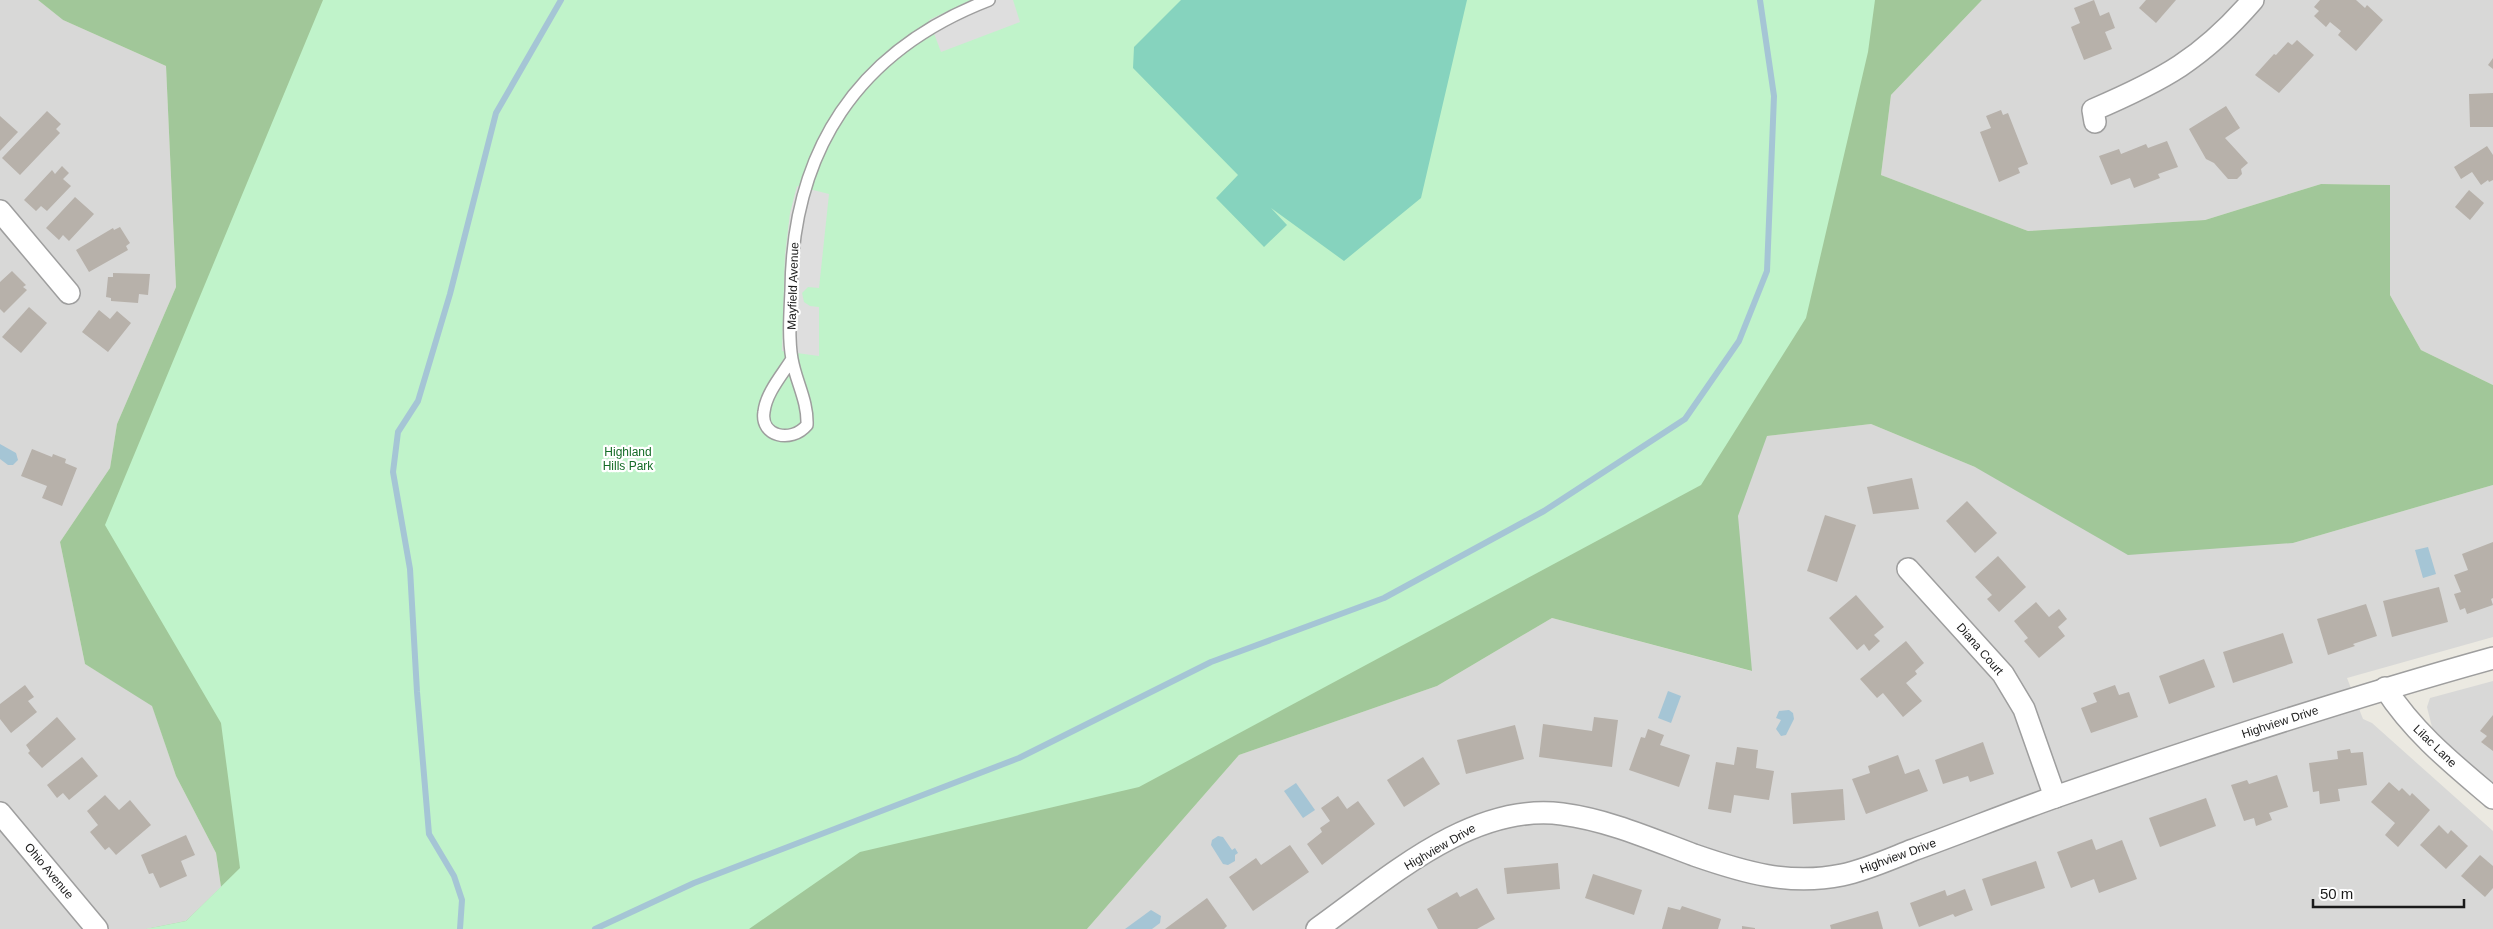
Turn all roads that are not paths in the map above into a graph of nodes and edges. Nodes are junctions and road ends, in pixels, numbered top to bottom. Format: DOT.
graph roads {
  1 [pos="989,0"];
  2 [pos="2253,0"];
  3 [pos="2094,122"];
  4 [pos="0,211"];
  5 [pos="69,293"];
  6 [pos="792,359"];
  7 [pos="1908,569"];
  8 [pos="2493,658"];
  9 [pos="2385,688"];
  10 [pos="2055,797"];
  11 [pos="2493,798"];
  12 [pos="0,813"];
  13 [pos="97,929"];
  14 [pos="1317,929"];
  1 -- 6 [label="lane, Mayfield Avenue"];
  2 -- 3 [label="street"];
  4 -- 5 [label="street"];
  6 -- 6 [label="lane, Mayfield Avenue"];
  7 -- 10 [label="street, Diana Court"];
  8 -- 9 [label="street, Highview Drive"];
  9 -- 10 [label="street, Highview Drive"];
  9 -- 11 [label="street, Lilac Lane"];
  10 -- 14 [label="street, Highview Drive"];
  12 -- 13 [label="street, Ohio Avenue"];
}
